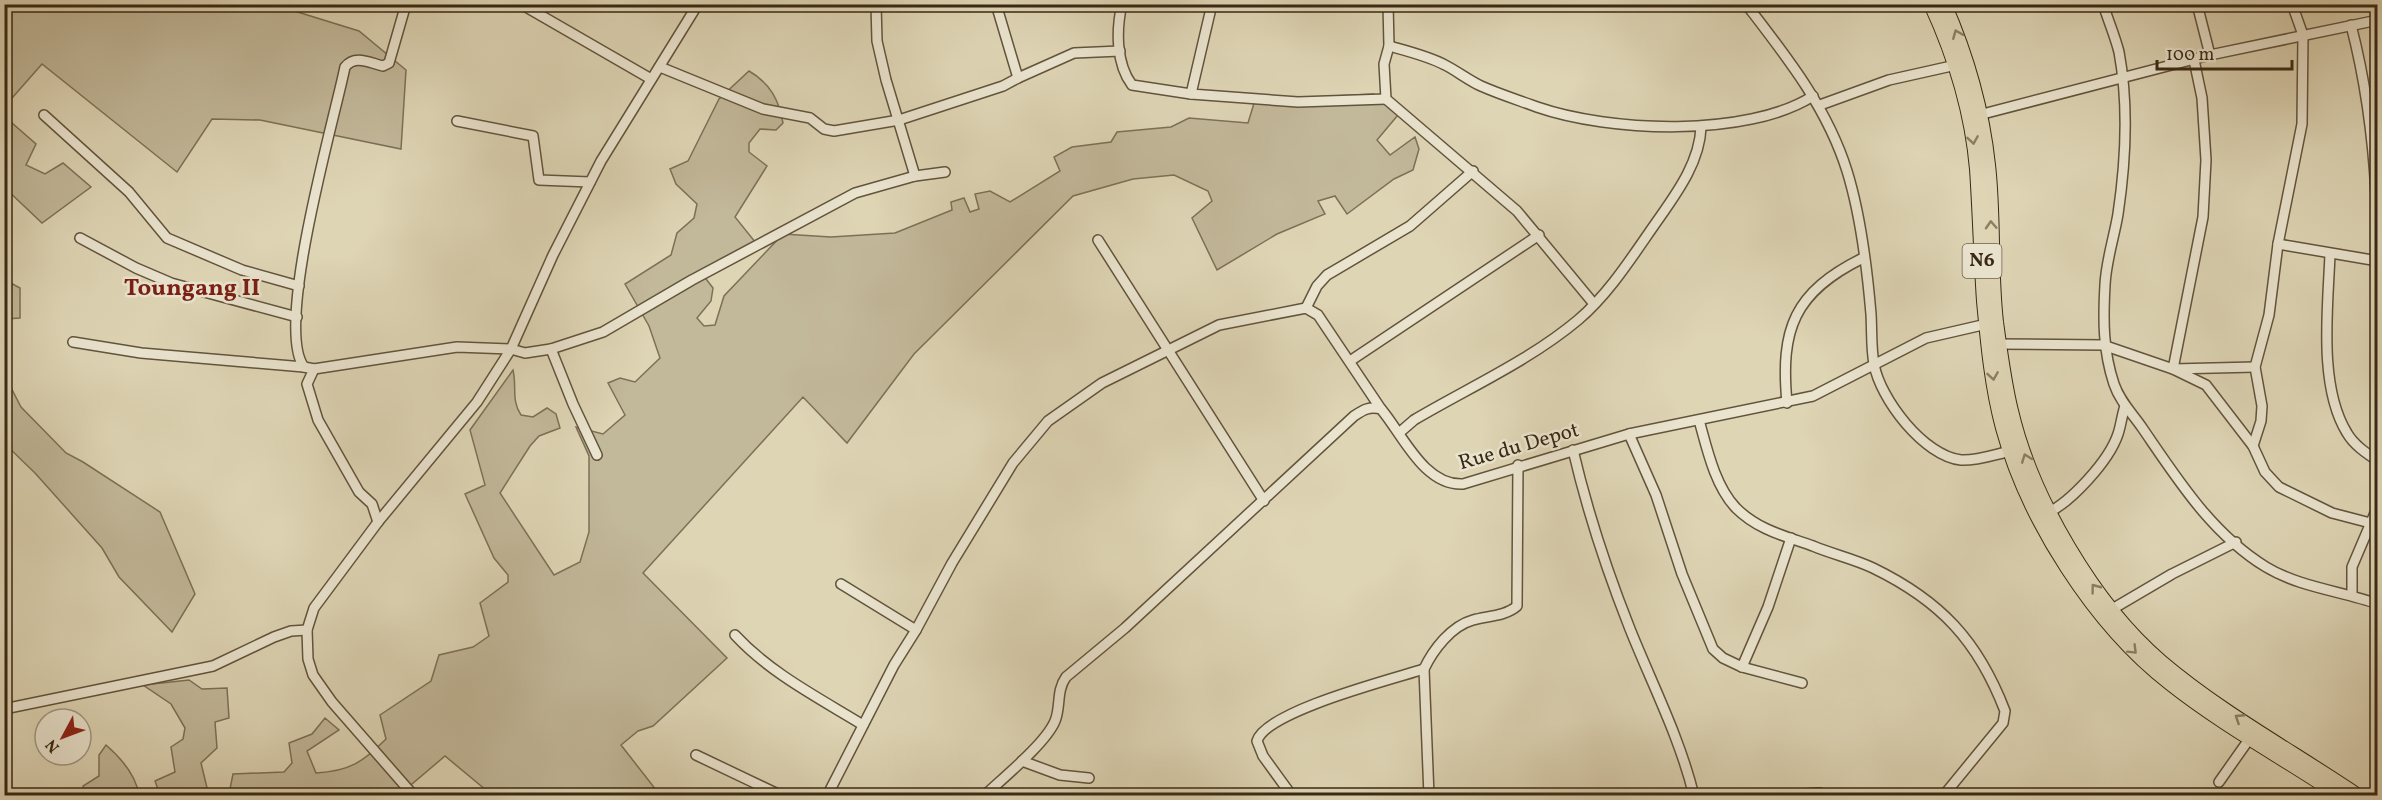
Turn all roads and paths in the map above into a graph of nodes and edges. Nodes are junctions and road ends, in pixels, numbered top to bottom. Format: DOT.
graph roads {
  1 [pos="406,4"];
  2 [pos="521,4"];
  3 [pos="698,4"];
  4 [pos="876,4"];
  5 [pos="996,4"];
  6 [pos="1122,4"];
  7 [pos="1212,4"];
  8 [pos="1388,4"];
  9 [pos="1746,4"];
  10 [pos="1931,4"];
  11 [pos="1944,4"];
  12 [pos="2103,4"];
  13 [pos="2197,4"];
  14 [pos="2292,4"];
  15 [pos="2378,20"];
  16 [pos="2351,25"];
  17 [pos="2303,35"];
  18 [pos="1389,46"];
  19 [pos="1120,51"];
  20 [pos="2210,55"];
  21 [pos="2194,60"];
  22 [pos="1956,65"];
  23 [pos="660,67"];
  24 [pos="2120,77"];
  25 [pos="1018,78"];
  26 [pos="651,79"];
  27 [pos="1191,94"];
  28 [pos="1813,96"];
  29 [pos="1386,99"];
  30 [pos="1820,105"];
  31 [pos="44,116"];
  32 [pos="1975,116"];
  33 [pos="899,120"];
  34 [pos="458,121"];
  35 [pos="1701,127"];
  36 [pos="1473,171"];
  37 [pos="945,172"];
  38 [pos="915,176"];
  39 [pos="590,182"];
  40 [pos="1539,235"];
  41 [pos="80,238"];
  42 [pos="1098,240"];
  43 [pos="2278,244"];
  44 [pos="2330,254"];
  45 [pos="1863,258"];
  46 [pos="2377,261"];
  47 [pos="299,286"];
  48 [pos="1594,304"];
  49 [pos="1306,308"];
  50 [pos="297,317"];
  51 [pos="1991,322"];
  52 [pos="73,342"];
  53 [pos="1994,345"];
  54 [pos="2103,345"];
  55 [pos="511,349"];
  56 [pos="551,349"];
  57 [pos="1167,349"];
  58 [pos="1350,362"];
  59 [pos="1874,365"];
  60 [pos="304,367"];
  61 [pos="2255,367"];
  62 [pos="314,369"];
  63 [pos="2173,369"];
  64 [pos="1787,403"];
  65 [pos="2125,406"];
  66 [pos="1381,409"];
  67 [pos="1699,420"];
  68 [pos="1399,433"];
  69 [pos="1629,434"];
  70 [pos="2253,446"];
  71 [pos="1574,450"];
  72 [pos="2011,451"];
  73 [pos="597,455"];
  74 [pos="2378,461"];
  75 [pos="1518,465"];
  76 [pos="1264,501"];
  77 [pos="2378,506"];
  78 [pos="2044,514"];
  79 [pos="378,522"];
  80 [pos="2374,525"];
  81 [pos="1791,538"];
  82 [pos="2236,542"];
  83 [pos="841,584"];
  84 [pos="2352,595"];
  85 [pos="2378,604"];
  86 [pos="2107,613"];
  87 [pos="307,630"];
  88 [pos="916,630"];
  89 [pos="735,635"];
  90 [pos="1743,667"];
  91 [pos="1424,669"];
  92 [pos="1803,683"];
  93 [pos="2195,694"];
  94 [pos="4,709"];
  95 [pos="863,725"];
  96 [pos="2250,738"];
  97 [pos="696,755"];
  98 [pos="1022,761"];
  99 [pos="1089,778"];
  100 [pos="2219,782"];
  101 [pos="1820,793"];
  102 [pos="414,795"];
  103 [pos="782,795"];
  104 [pos="827,795"];
  105 [pos="984,795"];
  106 [pos="1292,795"];
  107 [pos="1429,795"];
  108 [pos="1694,795"];
  109 [pos="1774,795"];
  110 [pos="1944,795"];
  111 [pos="2340,795"];
  112 [pos="2358,795"];
  1 -- 47 [label="street"];
  2 -- 26 [label="street"];
  3 -- 23 [label="street"];
  4 -- 33 [label="street"];
  5 -- 25 [label="street"];
  6 -- 19 [label="street"];
  7 -- 27 [label="street"];
  8 -- 18 [label="street"];
  9 -- 28 [label="street"];
  10 -- 22 [label="highway, N6"];
  32 -- 11 [label="highway, N6, one-way"];
  12 -- 24 [label="street"];
  13 -- 20 [label="street"];
  14 -- 17 [label="street"];
  15 -- 16 [label="street"];
  16 -- 17 [label="street"];
  16 -- 46 [label="street"];
  17 -- 20 [label="street"];
  17 -- 43 [label="street"];
  18 -- 29 [label="street"];
  18 -- 35 [label="street"];
  19 -- 25 [label="street"];
  19 -- 27 [label="street"];
  20 -- 21 [label="street"];
  21 -- 24 [label="street"];
  21 -- 63 [label="street"];
  22 -- 30 [label="street"];
  22 -- 32 [label="highway, N6"];
  23 -- 26 [label="street"];
  23 -- 33 [label="street"];
  24 -- 32 [label="street"];
  24 -- 54 [label="street"];
  25 -- 33 [label="street"];
  26 -- 39 [label="street"];
  27 -- 29 [label="street"];
  28 -- 30 [label="street"];
  28 -- 35 [label="street"];
  29 -- 36 [label="street"];
  30 -- 45 [label="street"];
  31 -- 47 [label="street"];
  32 -- 51 [label="highway, N6"];
  33 -- 38 [label="street"];
  34 -- 39 [label="street"];
  35 -- 48 [label="street"];
  36 -- 40 [label="street"];
  36 -- 49 [label="street"];
  37 -- 38 [label="street"];
  38 -- 56 [label="street"];
  39 -- 55 [label="street"];
  40 -- 48 [label="street"];
  40 -- 58 [label="street"];
  41 -- 50 [label="street"];
  42 -- 57 [label="street"];
  43 -- 44 [label="street"];
  43 -- 61 [label="street"];
  44 -- 46 [label="street"];
  44 -- 74 [label="street"];
  45 -- 59 [label="street"];
  45 -- 64 [label="street"];
  47 -- 50 [label="street"];
  48 -- 68 [label="street"];
  49 -- 57 [label="street"];
  49 -- 58 [label="street, Rue du Depot"];
  50 -- 60 [label="street"];
  51 -- 53 [label="highway, N6"];
  51 -- 59 [label="street, Rue du Depot"];
  52 -- 60 [label="street"];
  53 -- 54 [label="street"];
  53 -- 72 [label="highway, N6, one-way"];
  78 -- 53 [label="highway, N6, one-way"];
  54 -- 63 [label="street"];
  54 -- 65 [label="street"];
  55 -- 56 [label="street"];
  55 -- 62 [label="street"];
  55 -- 79 [label="street"];
  56 -- 73 [label="street"];
  57 -- 76 [label="street"];
  57 -- 88 [label="street"];
  58 -- 66 [label="street, Rue du Depot"];
  59 -- 64 [label="street, Rue du Depot"];
  59 -- 72 [label="street"];
  60 -- 62 [label="street"];
  61 -- 63 [label="street"];
  61 -- 70 [label="street"];
  62 -- 79 [label="street"];
  63 -- 70 [label="street"];
  64 -- 67 [label="street, Rue du Depot"];
  65 -- 78 [label="street"];
  65 -- 82 [label="street"];
  66 -- 68 [label="street, Rue du Depot"];
  66 -- 76 [label="street"];
  67 -- 69 [label="street, Rue du Depot"];
  67 -- 81 [label="street"];
  68 -- 75 [label="street, Rue du Depot"];
  69 -- 71 [label="street, Rue du Depot"];
  69 -- 90 [label="street"];
  70 -- 80 [label="street"];
  71 -- 75 [label="street, Rue du Depot"];
  71 -- 108 [label="street"];
  72 -- 78 [label="highway, N6"];
  75 -- 91 [label="street"];
  76 -- 98 [label="street"];
  77 -- 80 [label="street"];
  78 -- 86 [label="highway, N6"];
  79 -- 87 [label="street"];
  80 -- 84 [label="street"];
  81 -- 90 [label="street"];
  81 -- 110 [label="street"];
  82 -- 84 [label="street"];
  82 -- 86 [label="street"];
  83 -- 88 [label="street"];
  84 -- 85 [label="street"];
  86 -- 93 [label="highway, N6"];
  87 -- 94 [label="street"];
  87 -- 102 [label="street"];
  88 -- 95 [label="street"];
  89 -- 95 [label="street"];
  90 -- 92 [label="street"];
  91 -- 106 [label="street"];
  91 -- 107 [label="street"];
  93 -- 96 [label="highway, N6"];
  112 -- 93 [label="highway, N6, one-way"];
  95 -- 104 [label="street"];
  96 -- 100 [label="street"];
  96 -- 111 [label="highway, N6"];
  97 -- 103 [label="street"];
  98 -- 99 [label="street"];
  98 -- 105 [label="street"];
  101 -- 109 [label="street"];
}
